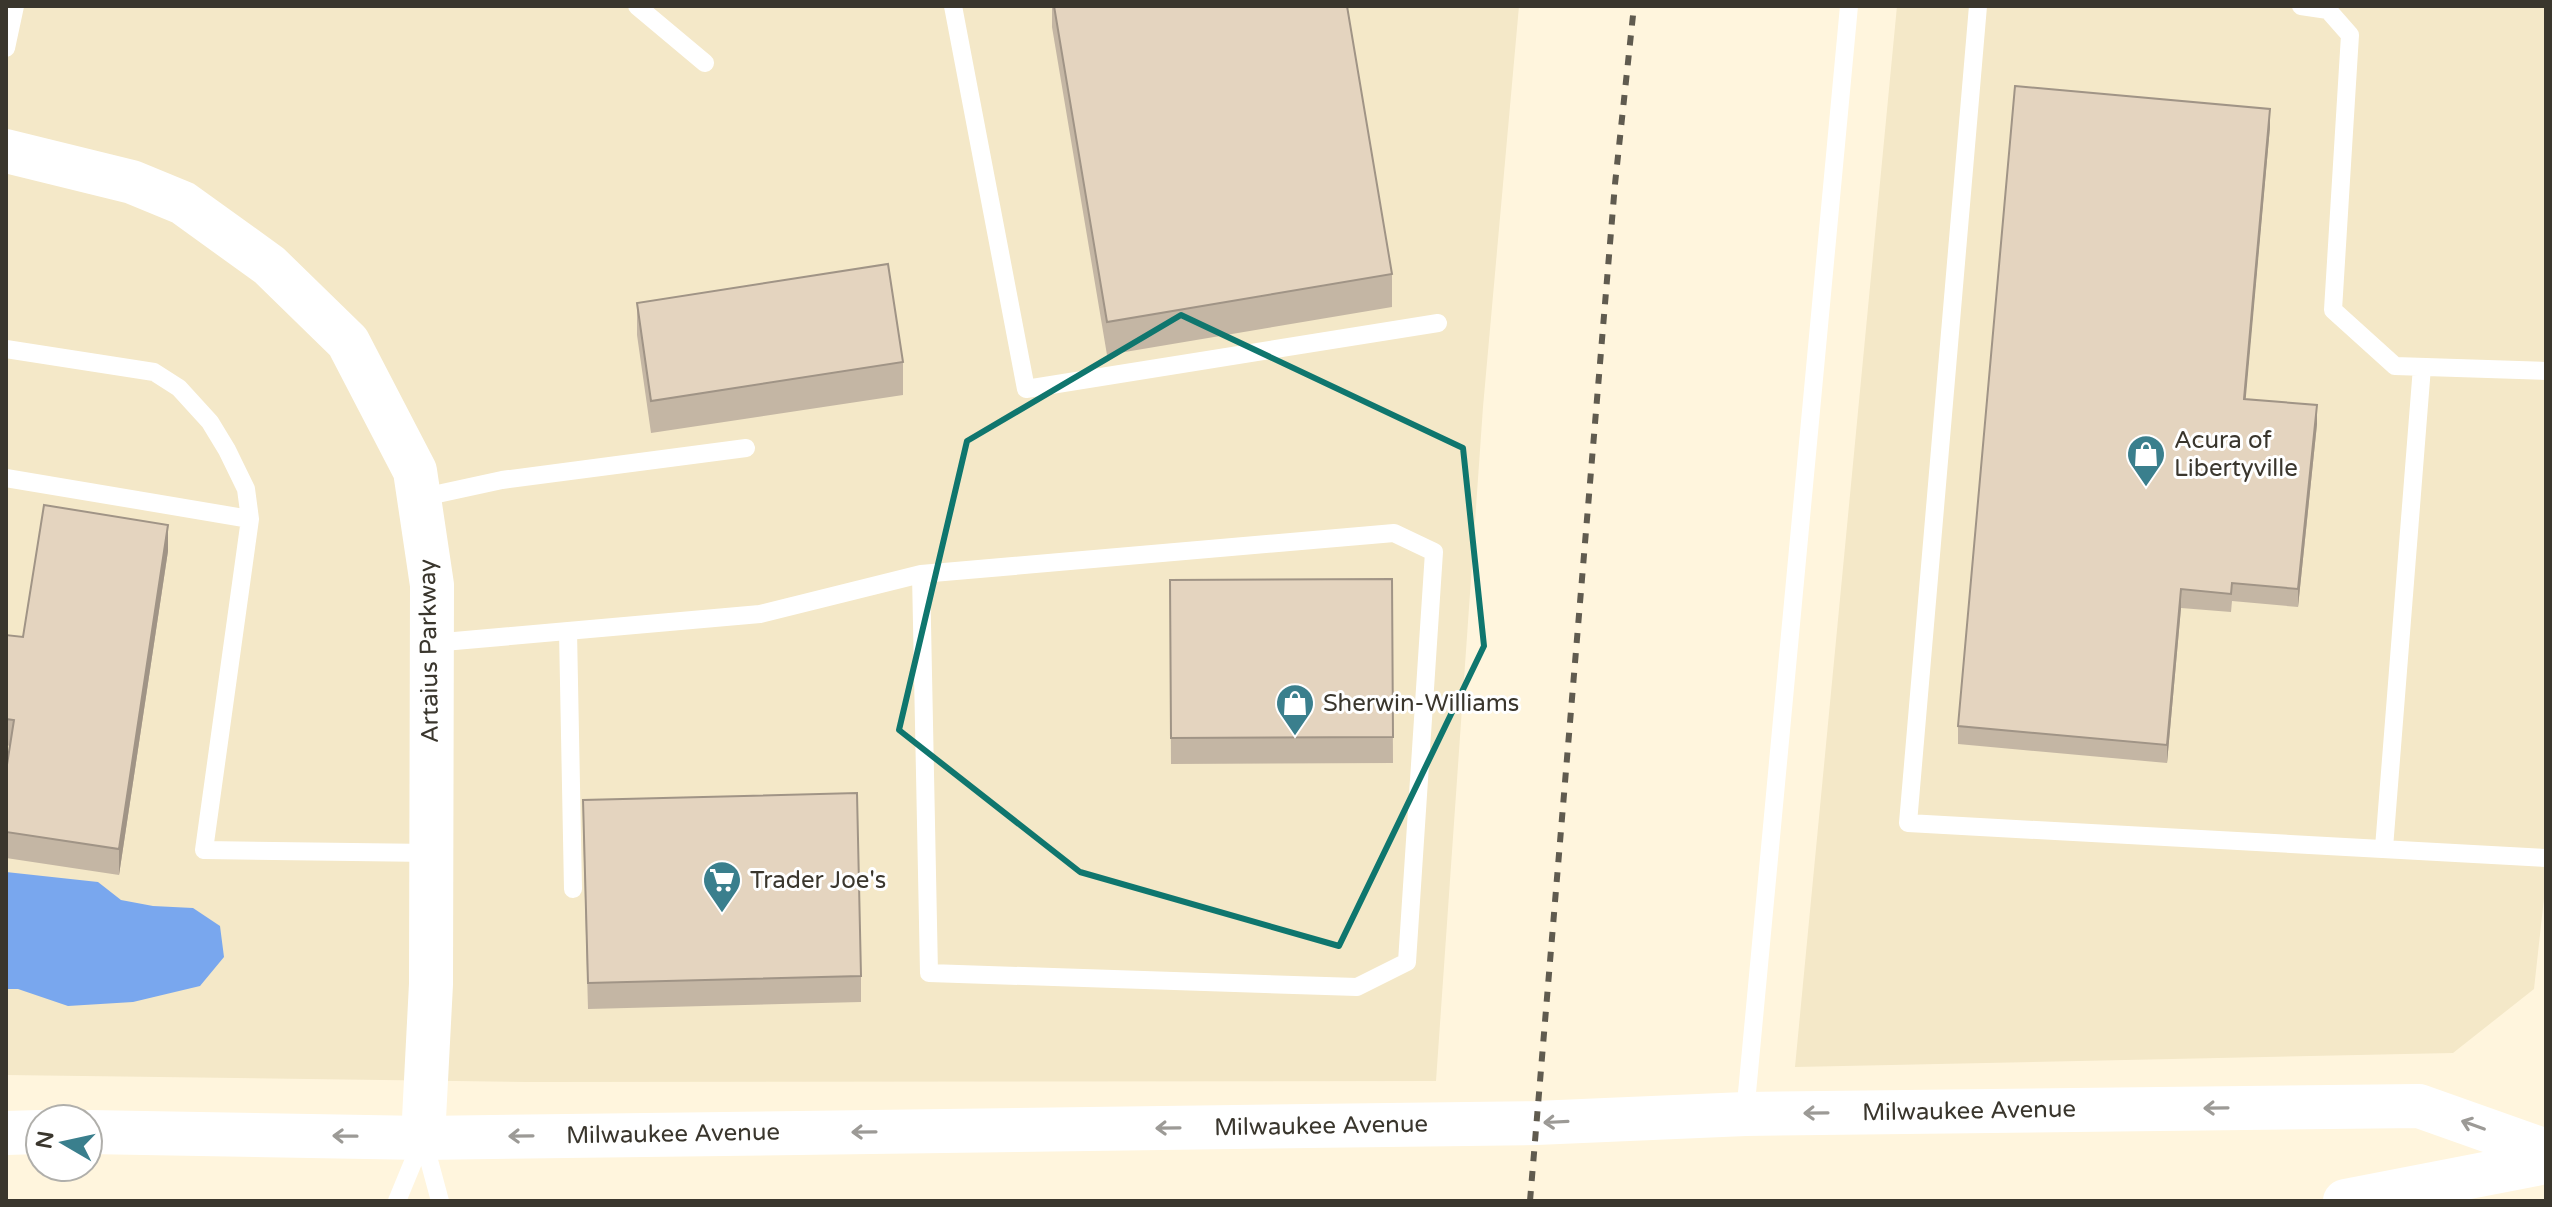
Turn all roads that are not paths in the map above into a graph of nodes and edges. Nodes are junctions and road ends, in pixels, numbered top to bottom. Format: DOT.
graph roads {
  1 [pos="15,6"];
  2 [pos="637,6"];
  3 [pos="953,6"];
  4 [pos="1849,6"];
  5 [pos="1978,6"];
  6 [pos="2301,6"];
  7 [pos="6,48"];
  8 [pos="705,63"];
  9 [pos="6,151"];
  10 [pos="1438,323"];
  11 [pos="6,349"];
  12 [pos="2422,367"];
  13 [pos="2546,371"];
  14 [pos="746,448"];
  15 [pos="6,478"];
  16 [pos="419,498"];
  17 [pos="250,519"];
  18 [pos="921,574"];
  19 [pos="568,631"];
  20 [pos="432,643"];
  21 [pos="2384,848"];
  22 [pos="431,853"];
  23 [pos="2546,858"];
  24 [pos="573,889"];
  25 [pos="1745,1114"];
  26 [pos="104,1132"];
  27 [pos="423,1138"];
  28 [pos="2546,1151"];
  29 [pos="2546,1162"];
  30 [pos="397,1201"];
  31 [pos="440,1201"];
  32 [pos="2345,1201"];
  1 -- 7 [label="lane"];
  2 -- 8 [label="lane"];
  3 -- 10 [label="lane"];
  4 -- 25 [label="lane"];
  5 -- 21 [label="lane"];
  6 -- 12 [label="lane"];
  9 -- 16 [label="main road, Artaius Parkway"];
  11 -- 17 [label="lane"];
  12 -- 13 [label="lane"];
  12 -- 21 [label="lane"];
  14 -- 16 [label="lane"];
  15 -- 17 [label="lane"];
  16 -- 20 [label="main road, Artaius Parkway"];
  17 -- 22 [label="lane"];
  18 -- 18 [label="lane"];
  18 -- 19 [label="lane"];
  19 -- 20 [label="lane"];
  19 -- 24 [label="lane"];
  20 -- 22 [label="main road, Artaius Parkway"];
  21 -- 23 [label="lane"];
  22 -- 27 [label="main road, Artaius Parkway"];
  25 -- 27 [label="main road, Milwaukee Avenue, one-way"];
  28 -- 25 [label="main road, Milwaukee Avenue, one-way"];
  27 -- 26 [label="main road, Milwaukee Avenue, one-way"];
  27 -- 30 [label="lane"];
  27 -- 31 [label="lane"];
  29 -- 32 [label="main road"];
}
